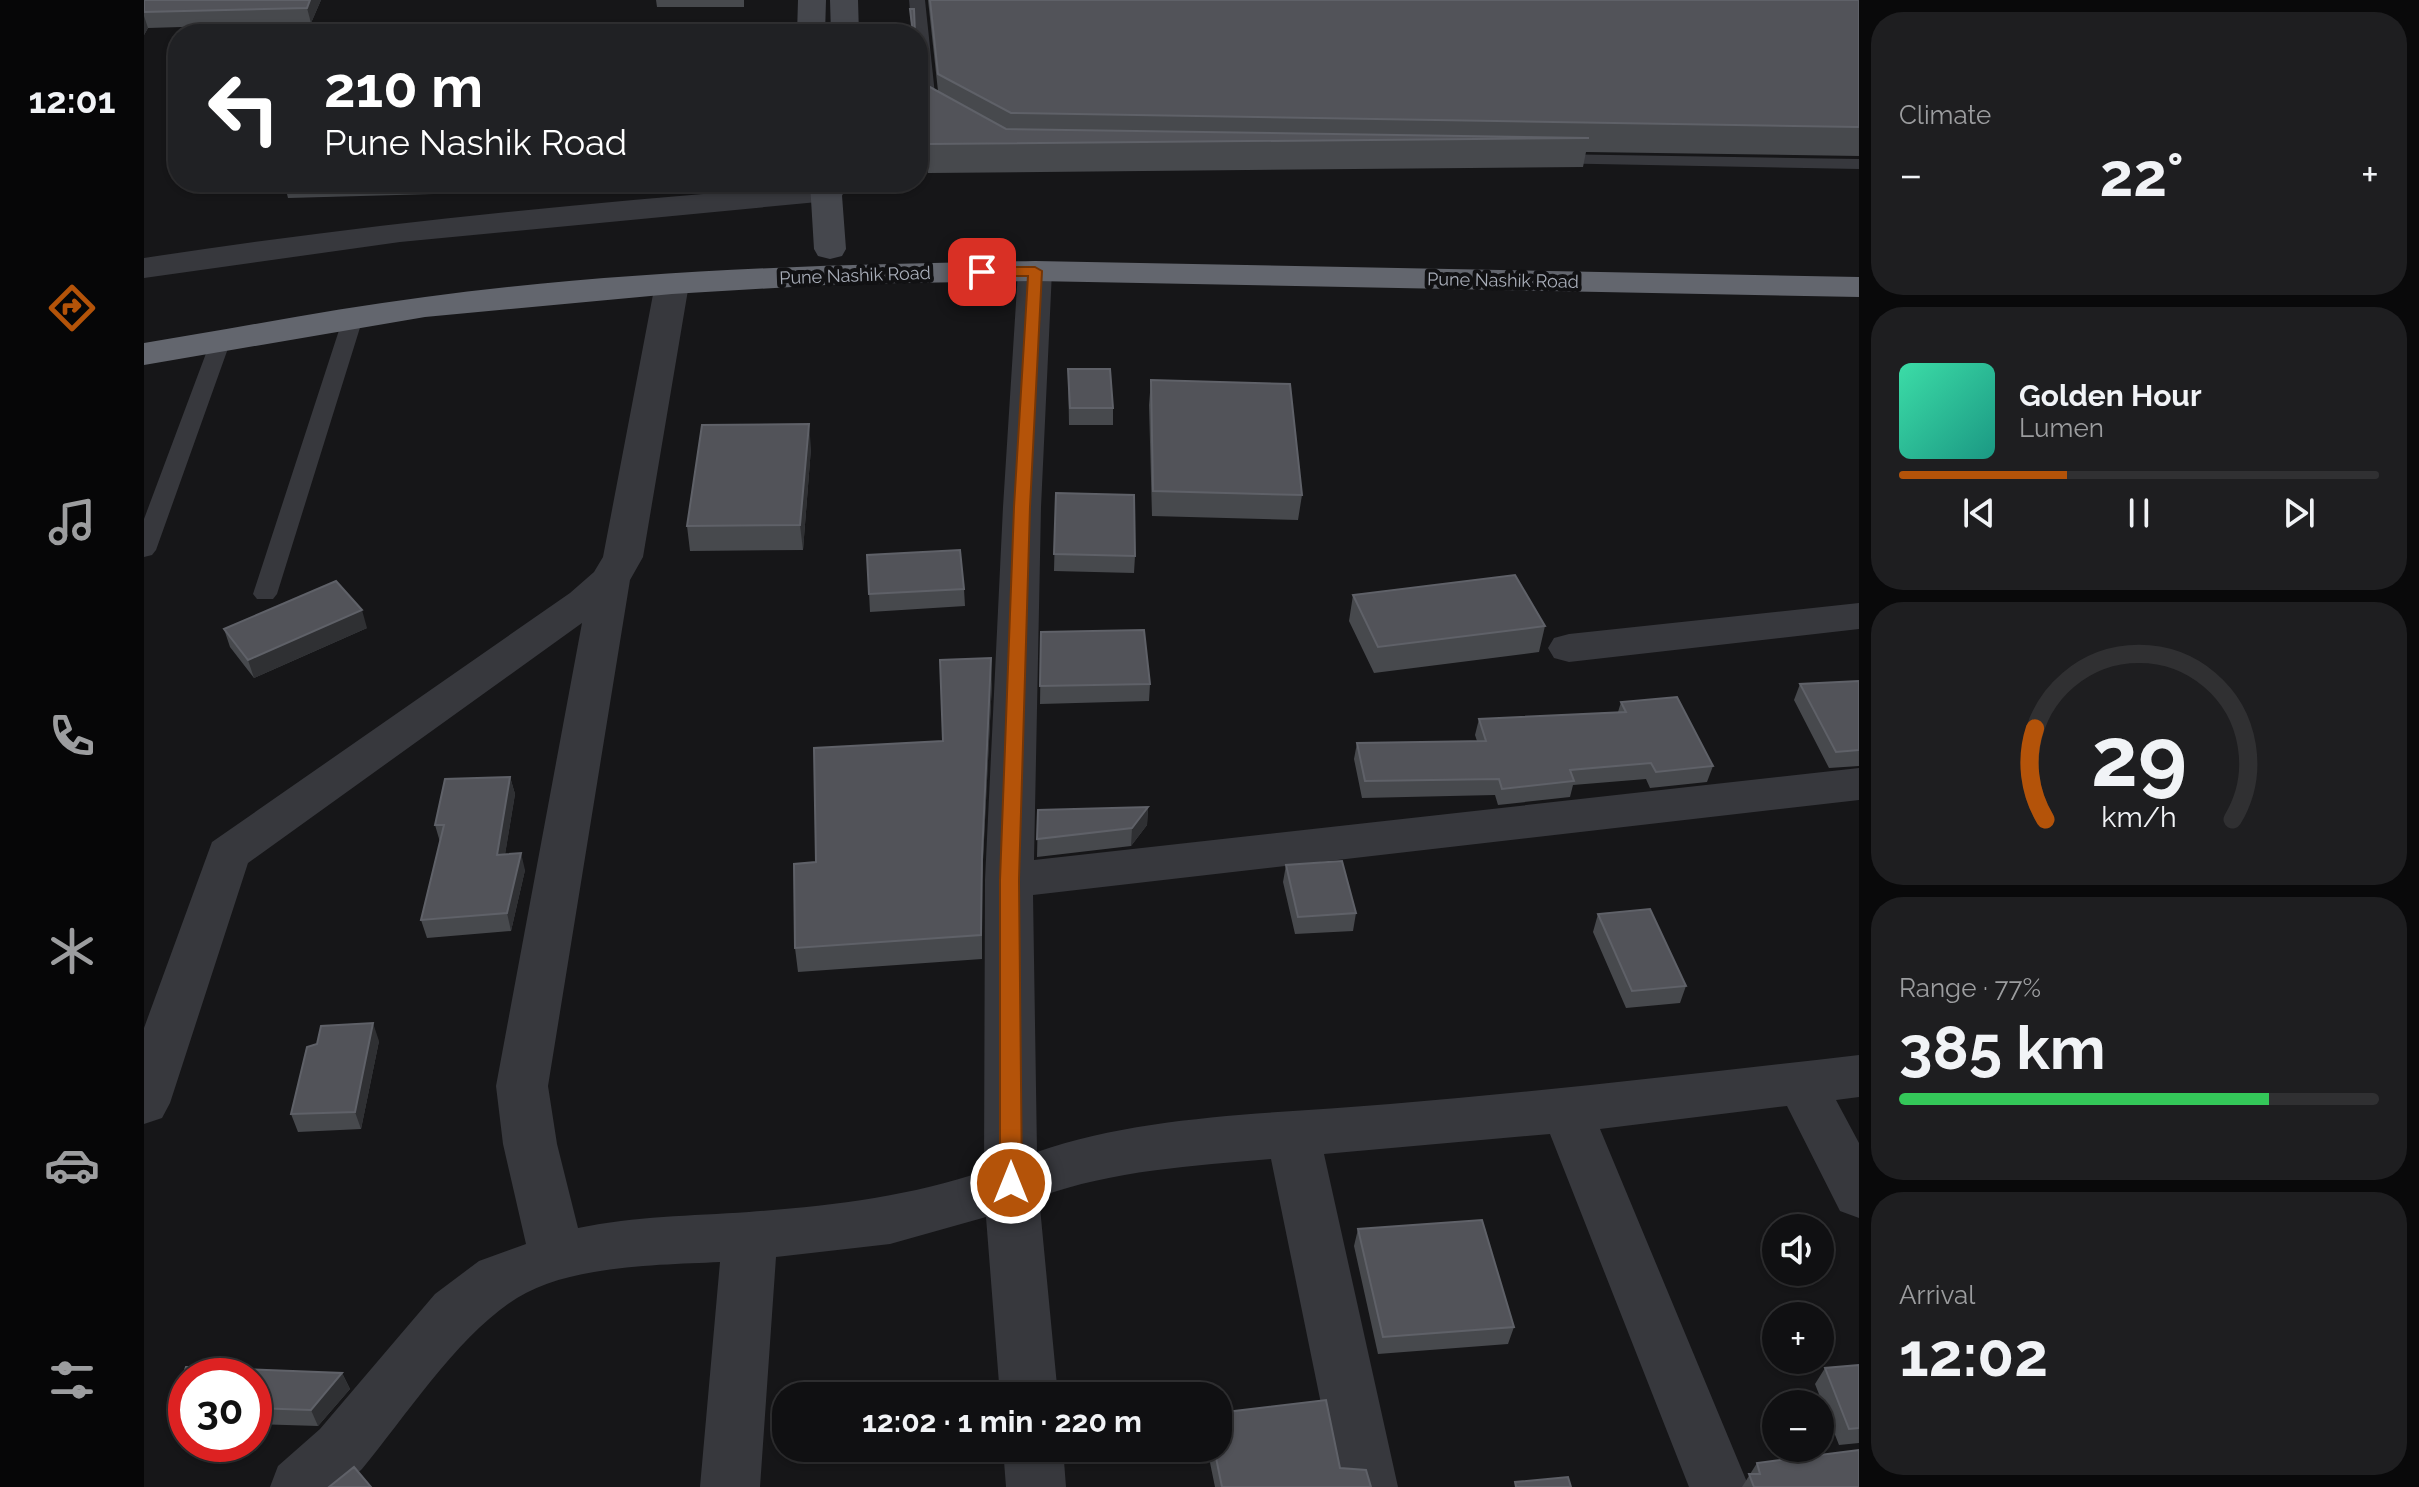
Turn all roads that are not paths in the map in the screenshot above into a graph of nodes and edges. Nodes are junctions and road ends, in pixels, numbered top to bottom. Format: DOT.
graph roads {
  1 [pos="812,0"];
  2 [pos="844,0"];
  3 [pos="917,0"];
  4 [pos="811,24"];
  5 [pos="845,24"];
  6 [pos="919,24"];
  7 [pos="928,106"];
  8 [pos="954,121"];
  9 [pos="1527,159"];
  10 [pos="1859,164"];
  11 [pos="768,192"];
  12 [pos="826,192"];
  13 [pos="830,249"];
  14 [pos="1859,260"];
  15 [pos="144,268"];
  16 [pos="1035,271"];
  17 [pos="672,284"];
  18 [pos="1859,287"];
  19 [pos="353,318"];
  20 [pos="144,326"];
  21 [pos="221,340"];
  22 [pos="144,354"];
  23 [pos="144,550"];
  24 [pos="610,580"];
  25 [pos="265,594"];
  26 [pos="1859,616"];
  27 [pos="1569,648"];
  28 [pos="1859,784"];
  29 [pos="1009,880"];
  30 [pos="1859,1076"];
  31 [pos="1801,1083"];
  32 [pos="144,1103"];
  33 [pos="1567,1111"];
  34 [pos="1293,1136"];
  35 [pos="1011,1183"];
  36 [pos="1859,1195"];
  37 [pos="750,1236"];
  38 [pos="557,1257"];
  39 [pos="1028,1382"];
  40 [pos="1034,1462"];
  41 [pos="300,1487"];
  42 [pos="730,1487"];
  43 [pos="1036,1487"];
  44 [pos="1368,1487"];
  45 [pos="1719,1487"];
  1 -- 4 [label="main road"];
  2 -- 5 [label="main road"];
  3 -- 6 [label="lane"];
  7 -- 8 [label="lane"];
  9 -- 10 [label="lane"];
  11 -- 15 [label="street"];
  12 -- 13 [label="main road"];
  13 -- 14 [label="highway, Pune Nashik Road"];
  13 -- 20 [label="highway, Pune Nashik Road"];
  16 -- 17 [label="highway, Pune Nashik Road"];
  16 -- 18 [label="highway, Pune Nashik Road"];
  16 -- 29 [label="street"];
  17 -- 19 [label="highway, Pune Nashik Road"];
  17 -- 24 [label="street"];
  19 -- 21 [label="highway, Pune Nashik Road"];
  19 -- 25 [label="lane"];
  21 -- 22 [label="highway, Pune Nashik Road"];
  21 -- 23 [label="lane"];
  24 -- 32 [label="street"];
  24 -- 38 [label="street"];
  26 -- 27 [label="street"];
  28 -- 29 [label="street"];
  29 -- 35 [label="street"];
  30 -- 31 [label="street"];
  31 -- 33 [label="street"];
  31 -- 36 [label="street"];
  33 -- 34 [label="street"];
  33 -- 45 [label="street"];
  34 -- 35 [label="street"];
  34 -- 44 [label="street"];
  35 -- 37 [label="street"];
  35 -- 39 [label="street"];
  37 -- 38 [label="street"];
  37 -- 42 [label="street"];
  38 -- 41 [label="street"];
  40 -- 43 [label="street"];
}
